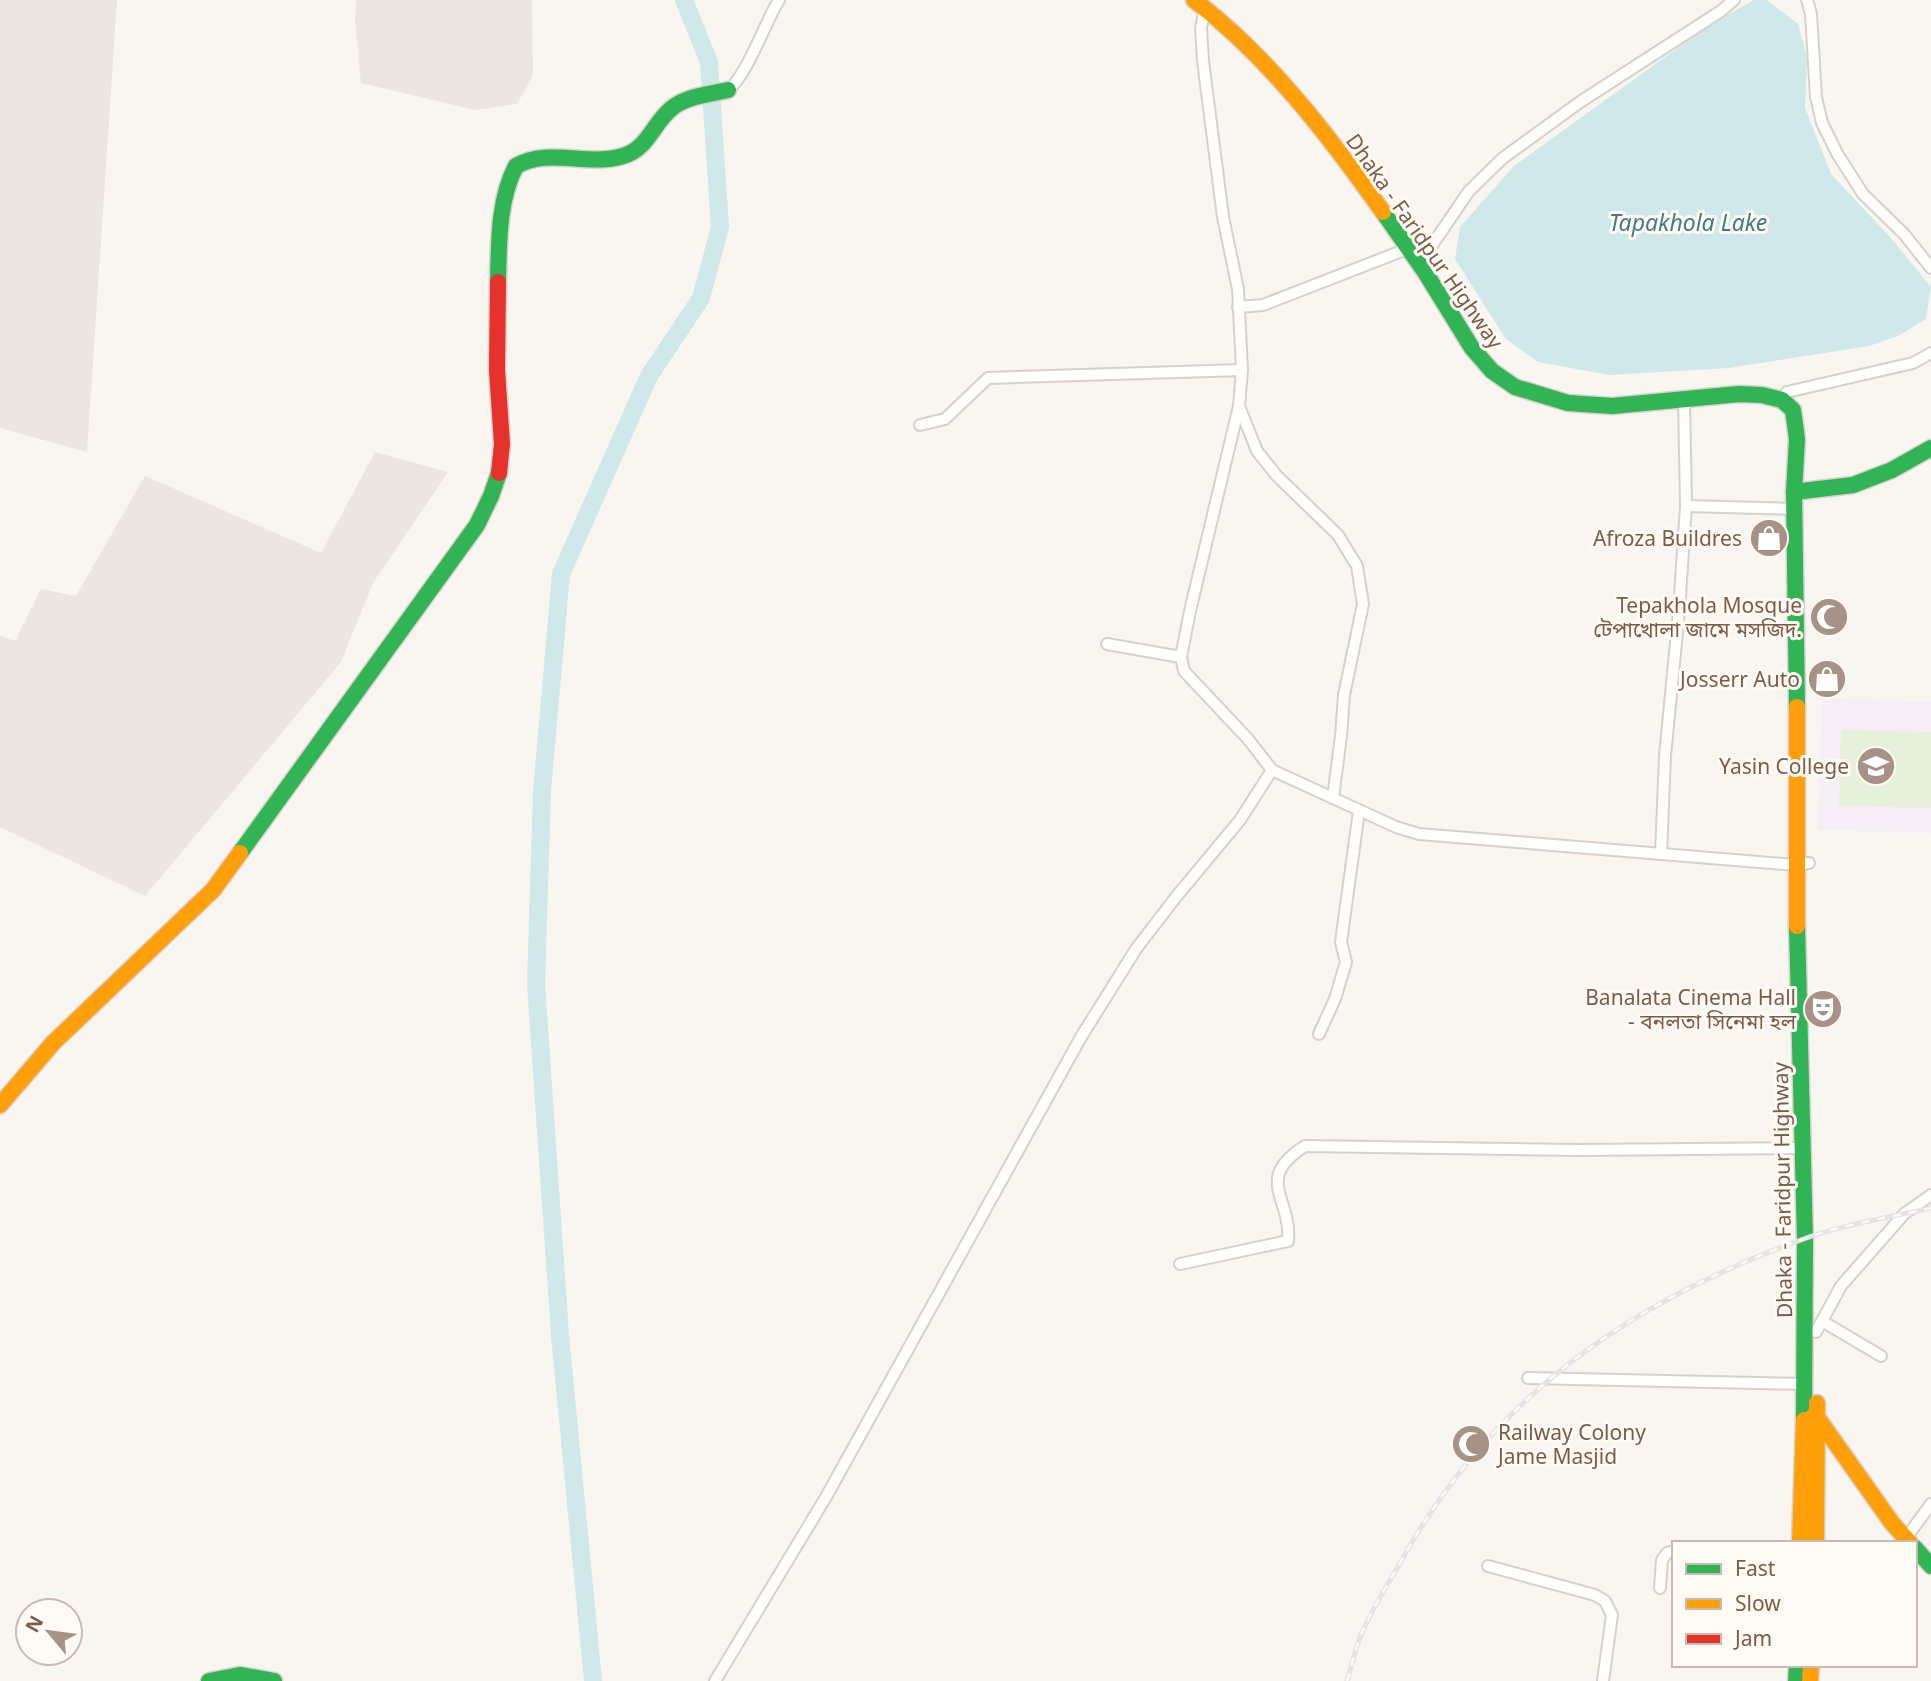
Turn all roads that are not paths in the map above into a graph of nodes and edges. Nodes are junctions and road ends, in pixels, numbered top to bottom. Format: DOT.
graph roads {
  1 [pos="779,0"];
  2 [pos="1734,0"];
  3 [pos="1807,0"];
  4 [pos="1203,3"];
  5 [pos="728,90"];
  6 [pos="1406,244"];
  7 [pos="1424,257"];
  8 [pos="1929,261"];
  9 [pos="1238,307"];
  10 [pos="1931,353"];
  11 [pos="1242,370"];
  12 [pos="1787,391"];
  13 [pos="1569,399"];
  14 [pos="1684,400"];
  15 [pos="1239,406"];
  16 [pos="920,425"];
  17 [pos="1931,448"];
  18 [pos="1799,491"];
  19 [pos="1686,506"];
  20 [pos="1794,509"];
  21 [pos="1802,643"];
  22 [pos="1107,644"];
  23 [pos="1181,657"];
  24 [pos="1272,770"];
  25 [pos="1333,799"];
  26 [pos="1359,810"];
  27 [pos="1661,854"];
  28 [pos="1802,864"];
  29 [pos="1805,967"];
  30 [pos="1319,1034"];
  31 [pos="0,1105"];
  32 [pos="1803,1148"];
  33 [pos="1931,1195"];
  34 [pos="1180,1264"];
  35 [pos="1819,1327"];
  36 [pos="1881,1356"];
  37 [pos="1528,1378"];
  38 [pos="1805,1384"];
  39 [pos="1810,1416"];
  40 [pos="1931,1504"];
  41 [pos="1800,1541"];
  42 [pos="1816,1541"];
  43 [pos="1908,1541"];
  44 [pos="1911,1541"];
  45 [pos="1917,1551"];
  46 [pos="1672,1552"];
  47 [pos="1488,1566"];
  48 [pos="1931,1566"];
  49 [pos="1660,1588"];
  50 [pos="209,1681"];
  51 [pos="274,1681"];
  52 [pos="715,1681"];
  53 [pos="1603,1681"];
  1 -- 5 [label="street"];
  2 -- 7 [label="street"];
  3 -- 8 [label="street"];
  4 -- 6 [label="main road, Dhaka - Faridpur Highway"];
  4 -- 9 [label="street"];
  5 -- 31 [label="main road"];
  6 -- 7 [label="main road, Dhaka - Faridpur Highway"];
  6 -- 9 [label="street"];
  6 -- 13 [label="main road, Dhaka - Faridpur Highway"];
  7 -- 13 [label="main road, Dhaka - Faridpur Highway"];
  9 -- 11 [label="street"];
  10 -- 12 [label="street"];
  11 -- 15 [label="street"];
  11 -- 16 [label="street"];
  12 -- 13 [label="main road, Dhaka - Faridpur Highway"];
  12 -- 18 [label="main road, Dhaka - Faridpur Highway"];
  13 -- 14 [label="main road, Dhaka - Faridpur Highway"];
  14 -- 18 [label="main road, Dhaka - Faridpur Highway"];
  14 -- 19 [label="street"];
  15 -- 23 [label="street"];
  15 -- 25 [label="street"];
  17 -- 18 [label="main road"];
  18 -- 20 [label="main road, Dhaka - Faridpur Highway"];
  18 -- 21 [label="main road, Dhaka - Faridpur Highway"];
  19 -- 20 [label="street"];
  19 -- 27 [label="street"];
  20 -- 21 [label="main road, Dhaka - Faridpur Highway"];
  21 -- 28 [label="main road, Dhaka - Faridpur Highway"];
  22 -- 23 [label="street"];
  23 -- 24 [label="street"];
  24 -- 25 [label="street"];
  24 -- 52 [label="street"];
  25 -- 26 [label="street"];
  26 -- 27 [label="street"];
  26 -- 30 [label="street"];
  27 -- 28 [label="street"];
  28 -- 29 [label="main road, Dhaka - Faridpur Highway"];
  29 -- 32 [label="main road, Dhaka - Faridpur Highway"];
  29 -- 35 [label="main road, Dhaka - Faridpur Highway"];
  32 -- 34 [label="street"];
  32 -- 38 [label="main road, Dhaka - Faridpur Highway"];
  33 -- 35 [label="street"];
  35 -- 36 [label="street"];
  35 -- 39 [label="main road, Dhaka - Faridpur Highway"];
  37 -- 38 [label="street"];
  38 -- 39 [label="main road, Dhaka - Faridpur Highway"];
  39 -- 41 [label="main road, Dhaka - Faridpur Highway"];
  39 -- 42 [label="main road, Dhaka - Faridpur Highway"];
  39 -- 43 [label="main road"];
  40 -- 44 [label="street"];
  45 -- 48 [label="main road"];
  46 -- 49 [label="street"];
  47 -- 53 [label="street"];
  50 -- 51 [label="main road"];
}
